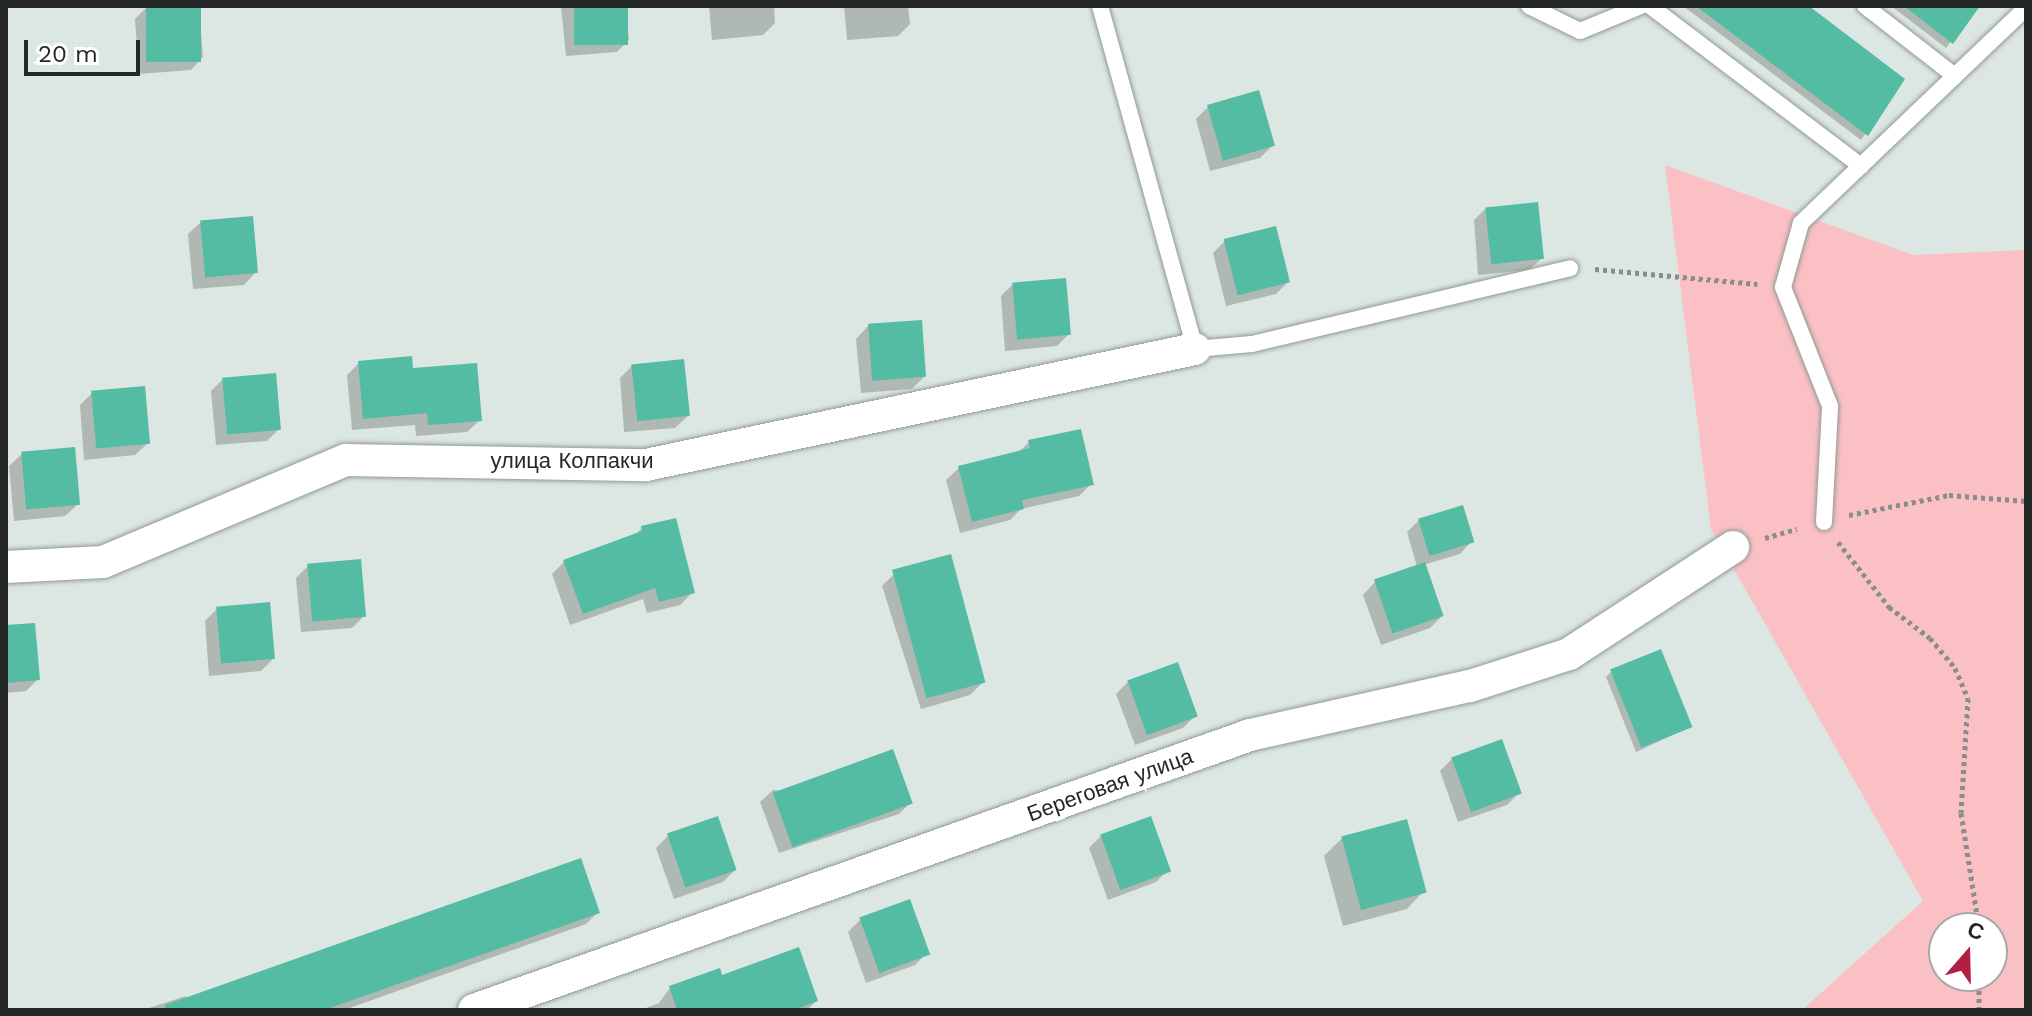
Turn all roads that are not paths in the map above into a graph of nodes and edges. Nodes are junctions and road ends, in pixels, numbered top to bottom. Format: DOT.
graph roads {
  1 [pos="1100,6"];
  2 [pos="1529,6"];
  3 [pos="1641,6"];
  4 [pos="1650,6"];
  5 [pos="1865,6"];
  6 [pos="2026,8"];
  7 [pos="1955,76"];
  8 [pos="1861,166"];
  9 [pos="1570,268"];
  10 [pos="1195,349"];
  11 [pos="1824,522"];
  12 [pos="1733,547"];
  13 [pos="6,567"];
  14 [pos="474,1010"];
  1 -- 10 [label="lane"];
  2 -- 3 [label="lane"];
  4 -- 8 [label="lane"];
  5 -- 7 [label="lane"];
  6 -- 7 [label="lane"];
  7 -- 8 [label="lane"];
  8 -- 11 [label="lane"];
  9 -- 10 [label="lane"];
  10 -- 13 [label="street, улица Колпакчи"];
  12 -- 14 [label="street, Береговая улица"];
}
